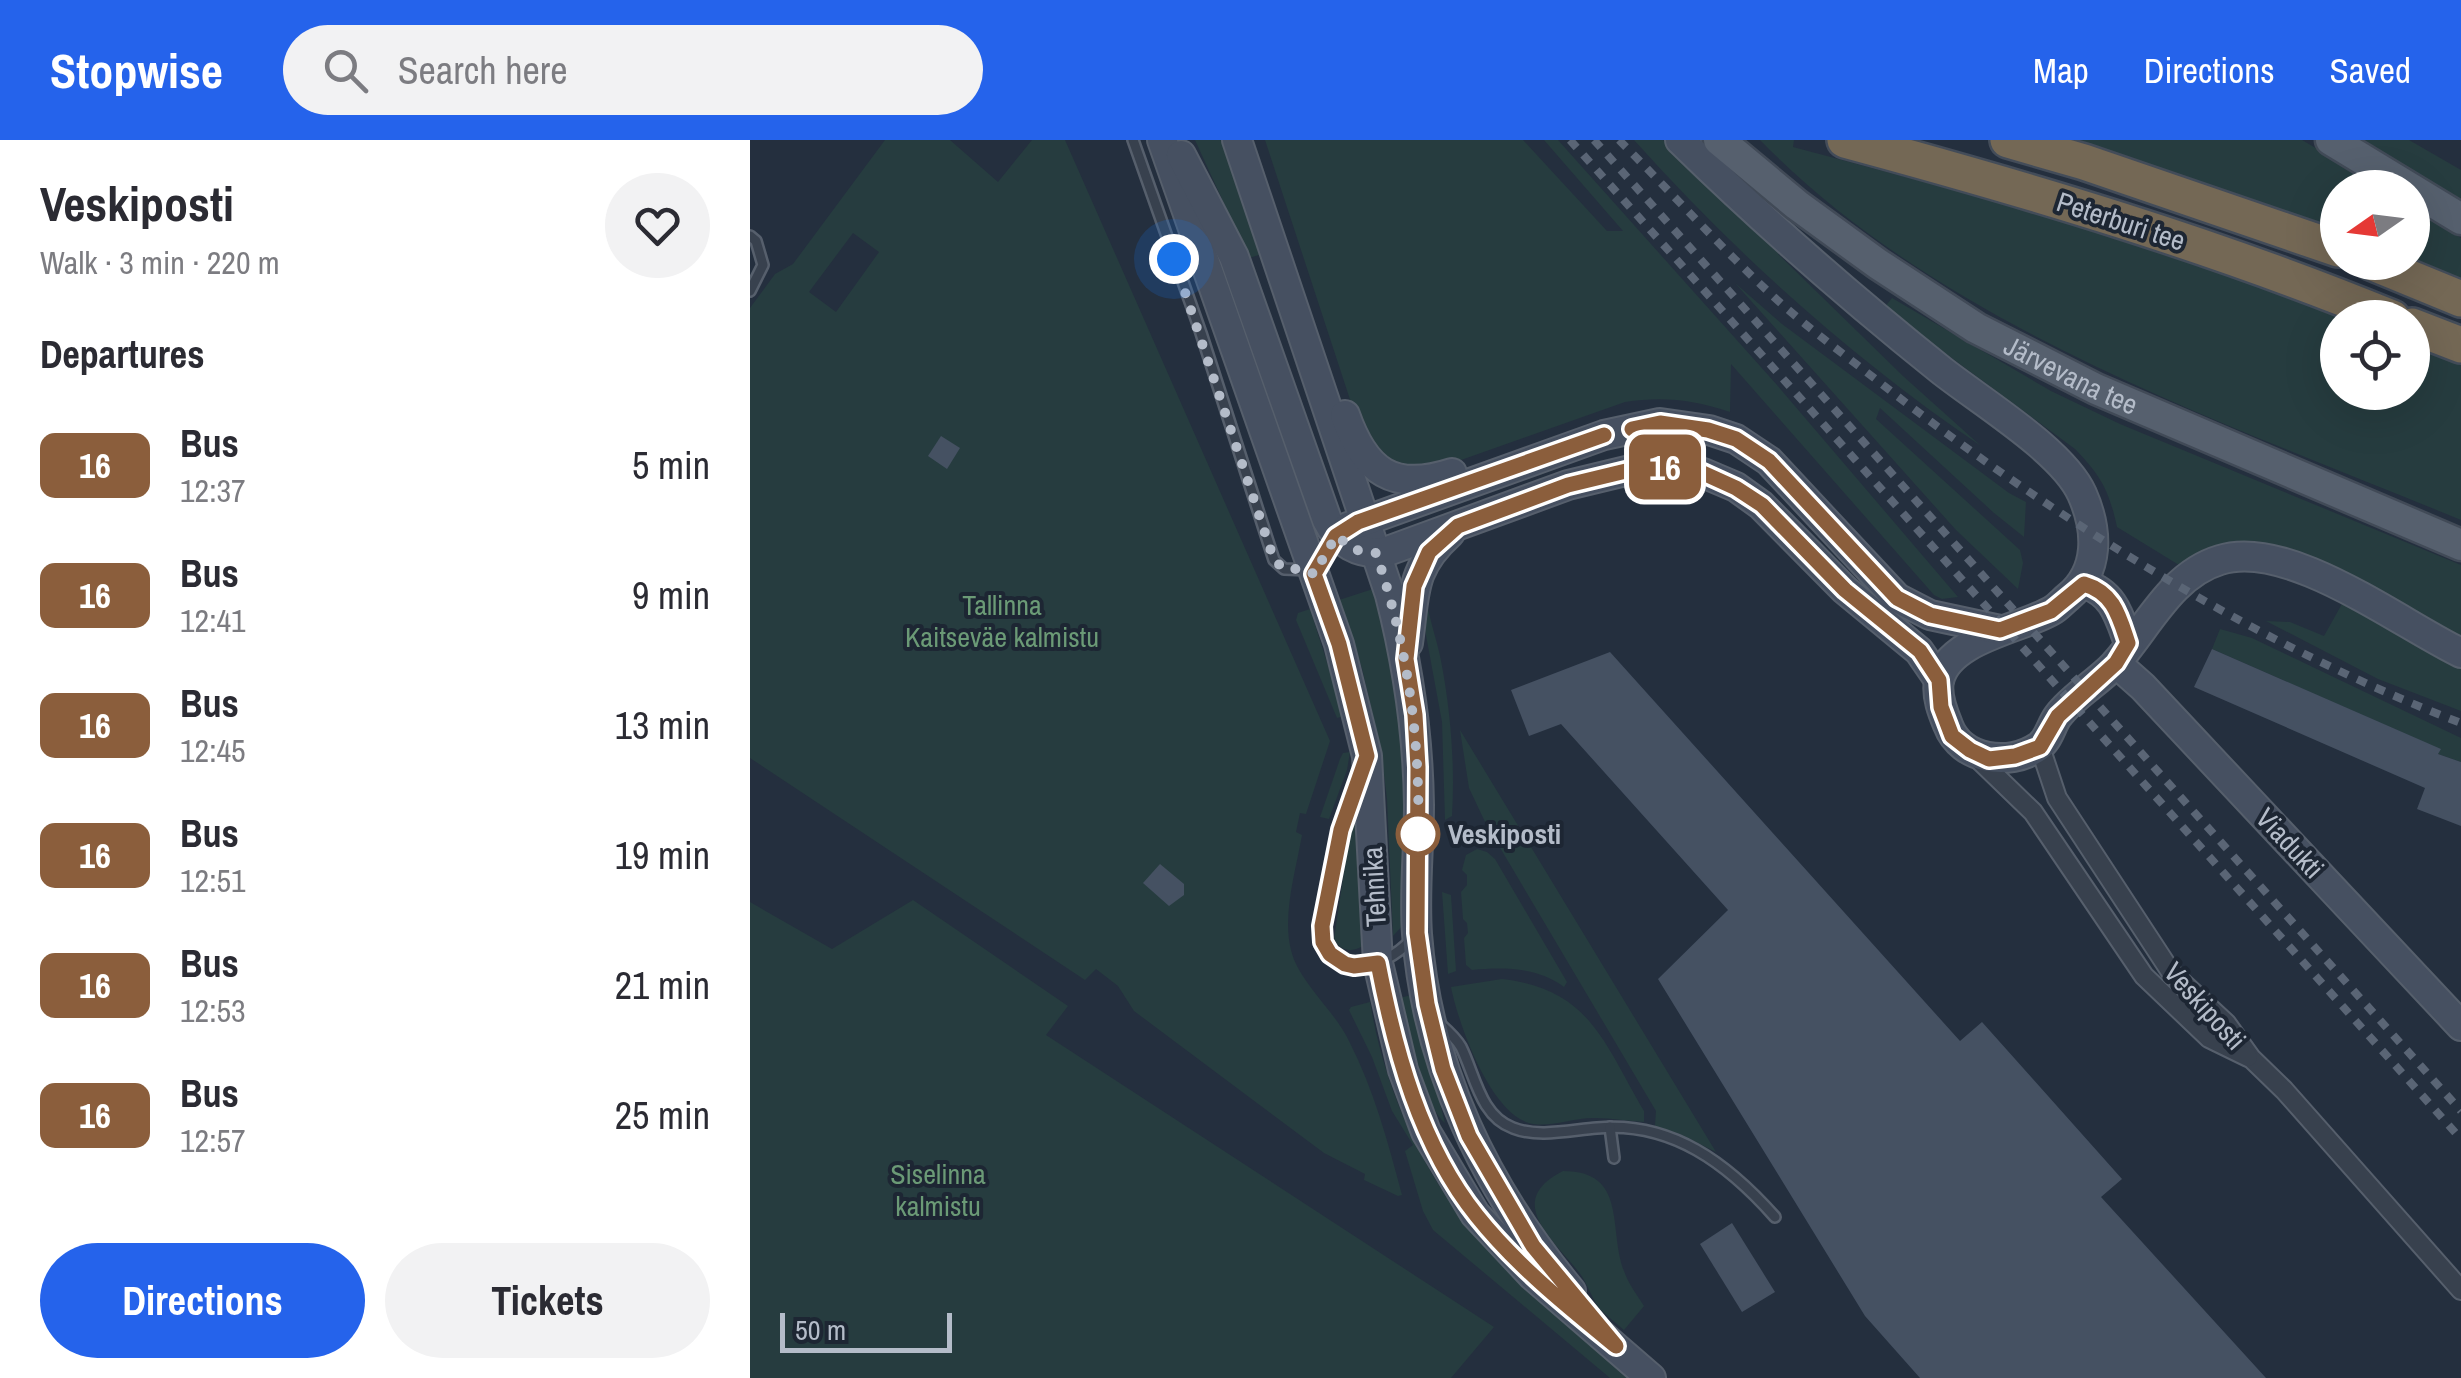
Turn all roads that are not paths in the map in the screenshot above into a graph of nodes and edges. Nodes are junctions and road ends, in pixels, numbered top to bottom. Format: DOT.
graph roads {
  1 [pos="1134,140"];
  2 [pos="1162,140"];
  3 [pos="1174,140"];
  4 [pos="1237,140"];
  5 [pos="1680,140"];
  6 [pos="1719,140"];
  7 [pos="1744,140"];
  8 [pos="1844,140"];
  9 [pos="2008,140"];
  10 [pos="2332,140"];
  11 [pos="1797,205"];
  12 [pos="2461,219"];
  13 [pos="750,236"];
  14 [pos="2320,243"];
  15 [pos="2414,280"];
  16 [pos="750,292"];
  17 [pos="2461,299"];
  18 [pos="2349,300"];
  19 [pos="2430,333"];
  20 [pos="2461,346"];
  21 [pos="1309,362"];
  22 [pos="1492,476"];
  23 [pos="1364,520"];
  24 [pos="1458,526"];
  25 [pos="1336,536"];
  26 [pos="2461,545"];
  27 [pos="1376,553"];
  28 [pos="1314,574"];
  29 [pos="2084,584"];
  30 [pos="2000,630"];
  31 [pos="2122,653"];
  32 [pos="2461,653"];
  33 [pos="1406,659"];
  34 [pos="1939,680"];
  35 [pos="2040,747"];
  36 [pos="1970,750"];
  37 [pos="1367,756"];
  38 [pos="1417,933"];
  39 [pos="1378,963"];
  40 [pos="1430,1014"];
  41 [pos="2461,1026"];
  42 [pos="2251,1058"];
  43 [pos="1610,1127"];
  44 [pos="1614,1158"];
  45 [pos="1775,1216"];
  46 [pos="2461,1290"];
  47 [pos="1616,1346"];
  48 [pos="1651,1378"];
  1 -- 28 [label="lane"];
  2 -- 28 [label="street, Tehnika"];
  3 -- 25 [label="street"];
  4 -- 21 [label="street, Tehnika"];
  5 -- 29 [label="street"];
  6 -- 11 [label="main road, Järvevana tee"];
  7 -- 11 [label="main road"];
  8 -- 18 [label="highway, Peterburi tee"];
  9 -- 14 [label="highway, Peterburi tee"];
  10 -- 12 [label="main road"];
  11 -- 26 [label="main road, Järvevana tee"];
  13 -- 16 [label="lane"];
  15 -- 17 [label="highway"];
  19 -- 20 [label="highway"];
  21 -- 22 [label="street"];
  21 -- 23 [label="street, Tehnika"];
  22 -- 23 [label="street"];
  22 -- 30 [label="street"];
  23 -- 25 [label="street"];
  23 -- 27 [label="street, Tehnika"];
  24 -- 27 [label="street"];
  24 -- 33 [label="street"];
  24 -- 34 [label="street"];
  25 -- 27 [label="street"];
  25 -- 28 [label="street"];
  27 -- 33 [label="street, Tehnika"];
  28 -- 37 [label="street, Tehnika"];
  29 -- 30 [label="street"];
  29 -- 31 [label="street"];
  30 -- 34 [label="street"];
  31 -- 32 [label="street"];
  31 -- 35 [label="street"];
  31 -- 41 [label="street, Viadukti"];
  33 -- 38 [label="street, Tehnika"];
  34 -- 36 [label="street"];
  35 -- 36 [label="street"];
  35 -- 42 [label="street, Veskiposti"];
  36 -- 42 [label="street, Veskiposti"];
  37 -- 39 [label="street, Tehnika"];
  37 -- 39 [label="lane"];
  38 -- 39 [label="lane"];
  38 -- 40 [label="street, Tehnika"];
  39 -- 47 [label="street, Tehnika"];
  40 -- 43 [label="lane"];
  40 -- 47 [label="street, Tehnika"];
  42 -- 46 [label="street, Veskiposti"];
  43 -- 44 [label="lane"];
  43 -- 45 [label="lane"];
  47 -- 48 [label="street, Tehnika"];
}
